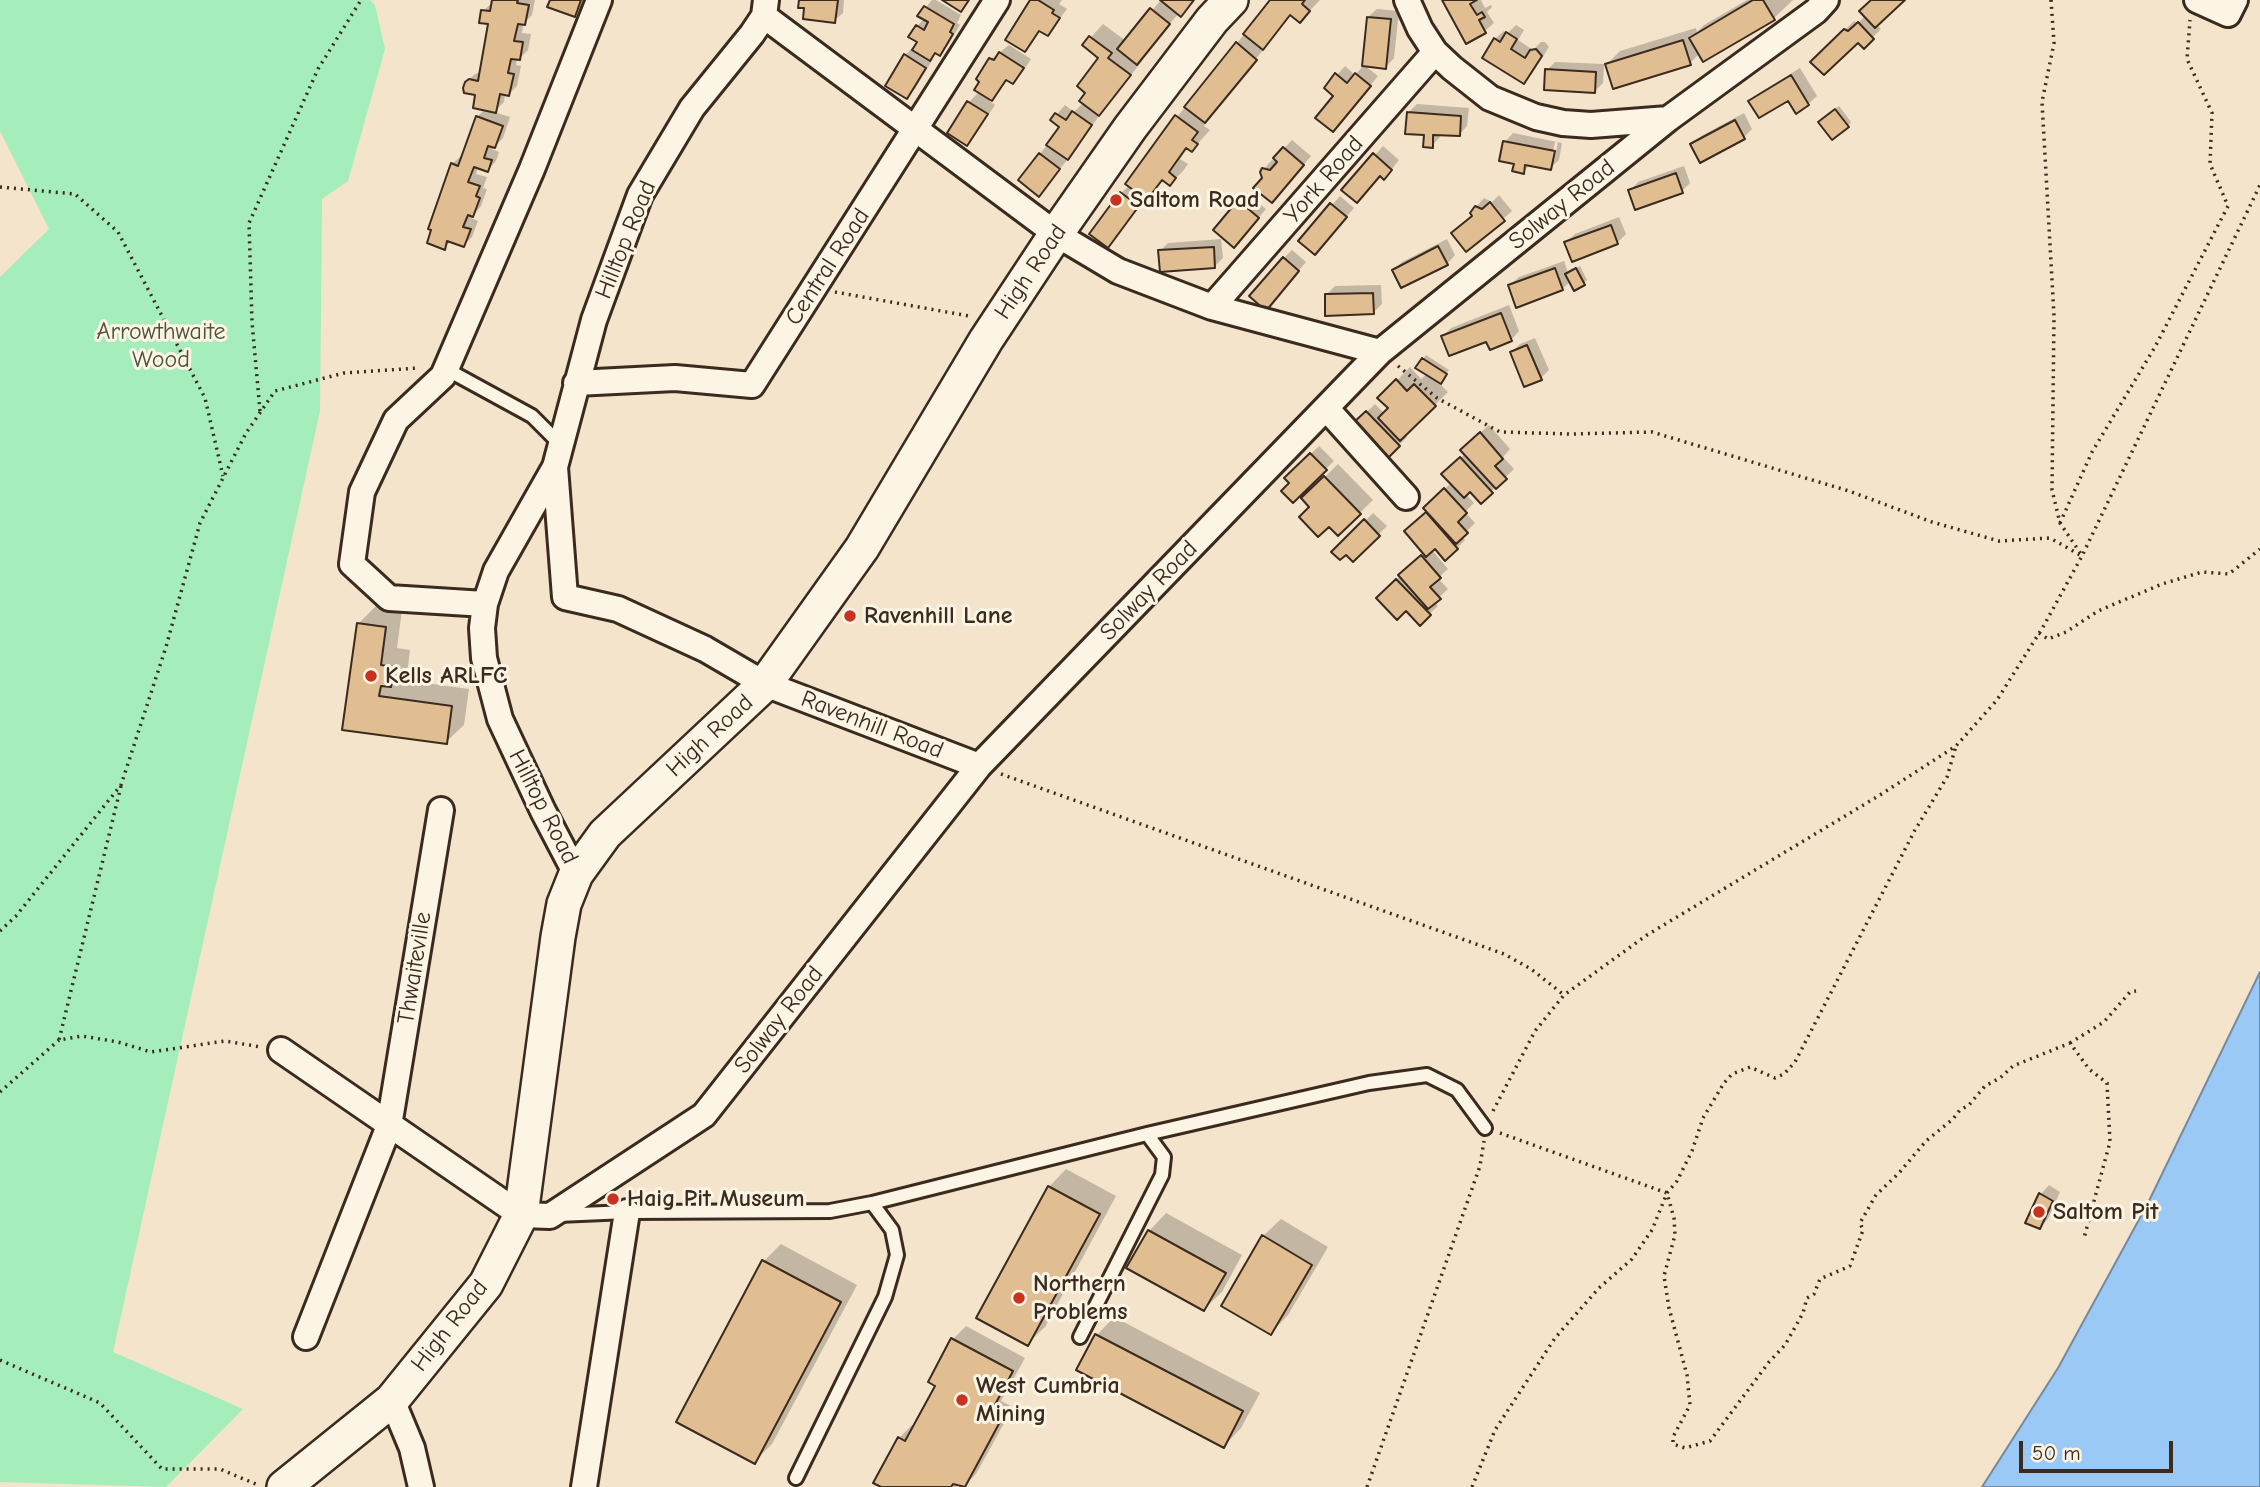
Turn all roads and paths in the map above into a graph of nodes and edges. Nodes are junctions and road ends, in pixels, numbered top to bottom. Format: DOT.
graph roads {
  1 [pos="361,0"];
  2 [pos="599,0"];
  3 [pos="996,0"];
  4 [pos="1231,0"];
  5 [pos="1407,0"];
  6 [pos="1826,0"];
  7 [pos="2052,0"];
  8 [pos="2194,6"];
  9 [pos="2231,7"];
  10 [pos="765,8"];
  11 [pos="1435,52"];
  12 [pos="1668,119"];
  13 [pos="915,130"];
  14 [pos="2260,185"];
  15 [pos="0,187"];
  16 [pos="1056,234"];
  17 [pos="833,291"];
  18 [pos="1212,307"];
  19 [pos="970,316"];
  20 [pos="1380,352"];
  21 [pos="447,367"];
  22 [pos="576,383"];
  23 [pos="1326,408"];
  24 [pos="260,413"];
  25 [pos="558,456"];
  26 [pos="223,478"];
  27 [pos="1406,497"];
  28 [pos="2060,523"];
  29 [pos="2260,549"];
  30 [pos="2082,556"];
  31 [pos="485,604"];
  32 [pos="2039,633"];
  33 [pos="765,684"];
  34 [pos="1956,746"];
  35 [pos="979,766"];
  36 [pos="124,776"];
  37 [pos="440,810"];
  38 [pos="576,874"];
  39 [pos="0,931"];
  40 [pos="2136,991"];
  41 [pos="1564,995"];
  42 [pos="58,1040"];
  43 [pos="2070,1043"];
  44 [pos="281,1050"];
  45 [pos="0,1092"];
  46 [pos="389,1126"];
  47 [pos="1485,1128"];
  48 [pos="1147,1134"];
  49 [pos="1667,1193"];
  50 [pos="872,1203"];
  51 [pos="627,1212"];
  52 [pos="535,1215"];
  53 [pos="2084,1238"];
  54 [pos="306,1337"];
  55 [pos="1080,1337"];
  56 [pos="0,1360"];
  57 [pos="392,1400"];
  58 [pos="592,1445"];
  59 [pos="796,1478"];
  60 [pos="262,1487"];
  61 [pos="284,1487"];
  62 [pos="421,1487"];
  63 [pos="584,1487"];
  64 [pos="598,1487"];
  65 [pos="1367,1487"];
  66 [pos="1472,1487"];
  1 -- 24 [label="path"];
  2 -- 21 [label="street"];
  3 -- 13 [label="street, Central Road"];
  4 -- 16 [label="street, High Road"];
  5 -- 11 [label="street"];
  6 -- 12 [label="street, Solway Road"];
  7 -- 28 [label="path"];
  8 -- 9 [label="street"];
  8 -- 28 [label="path"];
  10 -- 13 [label="street"];
  10 -- 22 [label="street, Hilltop Road"];
  11 -- 12 [label="street"];
  11 -- 18 [label="street, York Road"];
  12 -- 20 [label="street, Solway Road"];
  13 -- 16 [label="street"];
  13 -- 22 [label="street, Central Road"];
  14 -- 30 [label="path"];
  15 -- 26 [label="path"];
  16 -- 18 [label="street"];
  16 -- 33 [label="street, High Road"];
  17 -- 19 [label="path"];
  18 -- 20 [label="street"];
  20 -- 23 [label="street, Solway Road"];
  20 -- 30 [label="path"];
  21 -- 24 [label="path"];
  21 -- 25 [label="lane"];
  21 -- 31 [label="street"];
  22 -- 25 [label="street, Hilltop Road"];
  23 -- 27 [label="street"];
  23 -- 35 [label="street, Solway Road"];
  24 -- 26 [label="path"];
  25 -- 31 [label="street, Hilltop Road"];
  25 -- 33 [label="street, Hilltop Road"];
  26 -- 36 [label="path"];
  28 -- 30 [label="path"];
  29 -- 32 [label="path"];
  30 -- 32 [label="path"];
  31 -- 38 [label="street, Hilltop Road"];
  32 -- 34 [label="path"];
  33 -- 35 [label="street, Ravenhill Road"];
  33 -- 38 [label="street, High Road"];
  34 -- 41 [label="path"];
  34 -- 49 [label="path"];
  35 -- 41 [label="path"];
  35 -- 52 [label="street, Solway Road"];
  36 -- 39 [label="path"];
  36 -- 42 [label="path"];
  37 -- 46 [label="street, Thwaiteville"];
  38 -- 52 [label="street, High Road"];
  40 -- 43 [label="path"];
  41 -- 47 [label="path"];
  42 -- 44 [label="path"];
  42 -- 45 [label="path"];
  43 -- 49 [label="path"];
  43 -- 53 [label="path"];
  44 -- 46 [label="street"];
  46 -- 52 [label="street"];
  46 -- 54 [label="street, Thwaiteville"];
  47 -- 48 [label="lane"];
  47 -- 49 [label="path"];
  47 -- 65 [label="path"];
  48 -- 50 [label="lane"];
  48 -- 55 [label="lane"];
  49 -- 66 [label="path"];
  50 -- 51 [label="lane"];
  50 -- 59 [label="lane"];
  51 -- 52 [label="lane"];
  51 -- 58 [label="street"];
  52 -- 57 [label="street, High Road"];
  56 -- 60 [label="path"];
  57 -- 61 [label="street, High Road"];
  57 -- 62 [label="street"];
  58 -- 63 [label="street"];
  58 -- 64 [label="street"];
}
